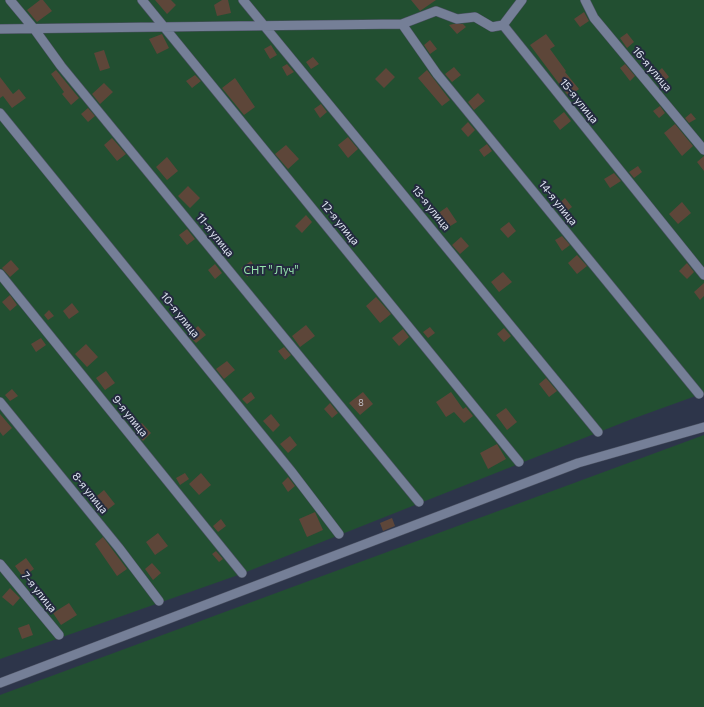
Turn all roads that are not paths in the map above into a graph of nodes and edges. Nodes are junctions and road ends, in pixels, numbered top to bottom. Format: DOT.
graph roads {
  1 [pos="10,0"];
  2 [pos="142,0"];
  3 [pos="243,0"];
  4 [pos="522,0"];
  5 [pos="585,0"];
  6 [pos="402,24"];
  7 [pos="502,25"];
  8 [pos="266,26"];
  9 [pos="166,28"];
  10 [pos="0,29"];
  11 [pos="35,30"];
  12 [pos="0,113"];
  13 [pos="704,150"];
  14 [pos="0,274"];
  15 [pos="704,275"];
  16 [pos="699,394"];
  17 [pos="0,402"];
  18 [pos="704,427"];
  19 [pos="598,432"];
  20 [pos="519,462"];
  21 [pos="419,502"];
  22 [pos="339,534"];
  23 [pos="0,564"];
  24 [pos="242,573"];
  25 [pos="159,601"];
  26 [pos="59,635"];
  27 [pos="0,683"];
  1 -- 11 [label="street, 11-я улица"];
  2 -- 9 [label="street, 12-я улица"];
  3 -- 8 [label="street, 13-я улица"];
  4 -- 7 [label="street"];
  5 -- 13 [label="street, 16-я улица"];
  6 -- 7 [label="street"];
  6 -- 8 [label="street"];
  6 -- 16 [label="street, 14-я улица"];
  7 -- 15 [label="street, 15-я улица"];
  8 -- 9 [label="street"];
  8 -- 19 [label="street, 13-я улица"];
  9 -- 11 [label="street"];
  9 -- 20 [label="street, 12-я улица"];
  10 -- 11 [label="street"];
  11 -- 21 [label="street, 11-я улица"];
  12 -- 22 [label="street, 10-я улица"];
  14 -- 24 [label="street, 9-я улица"];
  17 -- 25 [label="street, 8-я улица"];
  18 -- 27 [label="street"];
  23 -- 26 [label="street, 7-я улица"];
}
